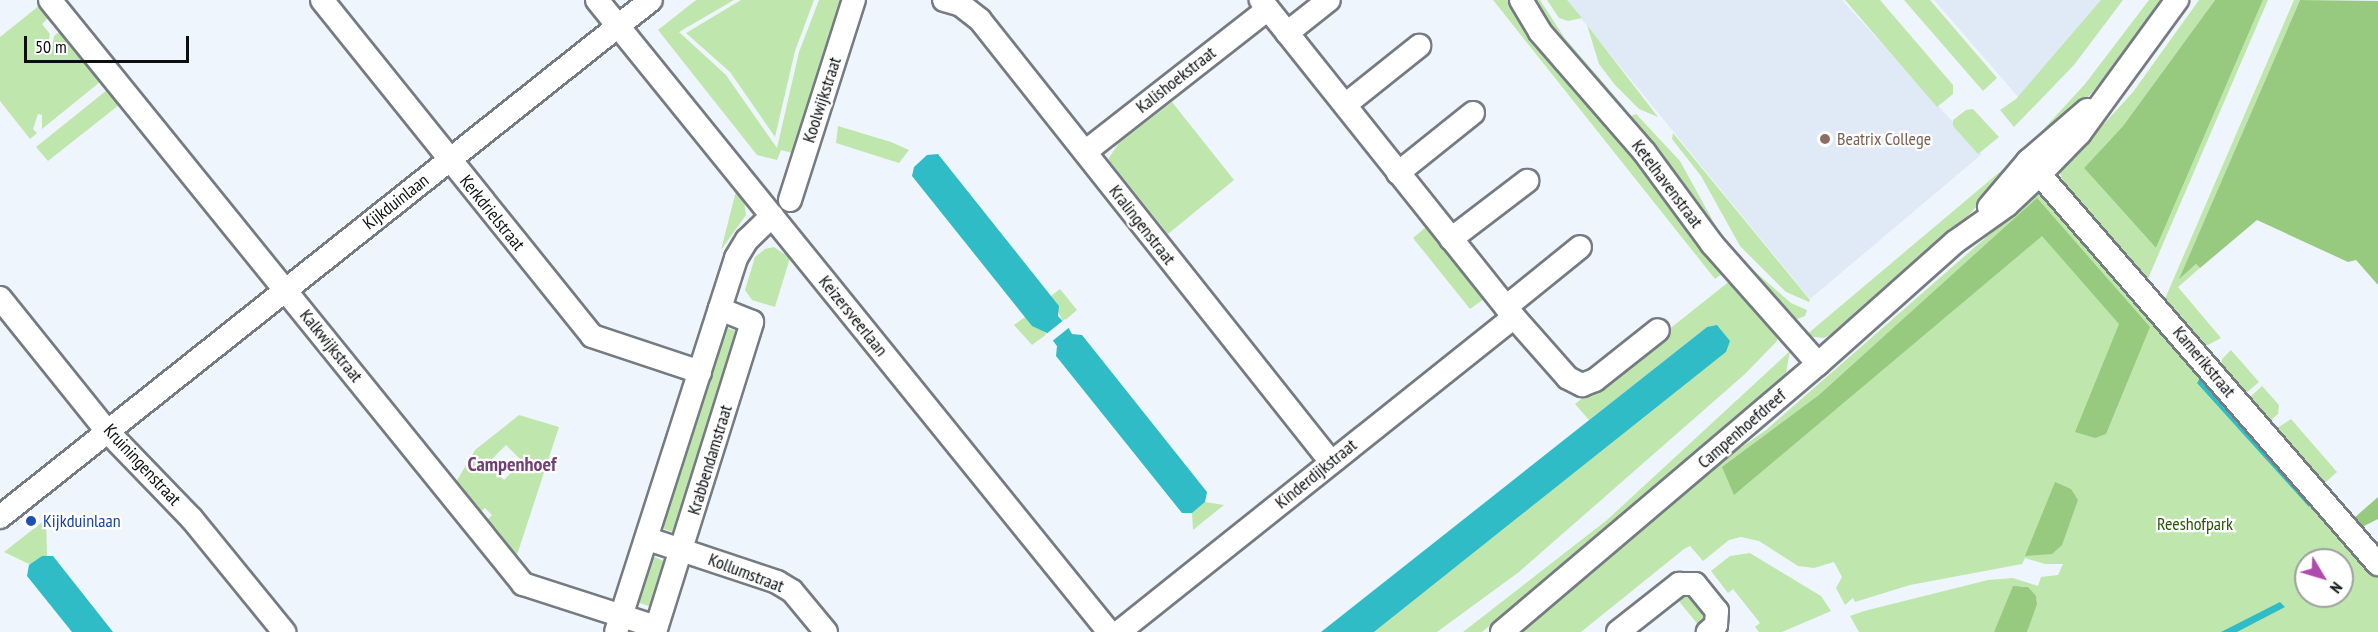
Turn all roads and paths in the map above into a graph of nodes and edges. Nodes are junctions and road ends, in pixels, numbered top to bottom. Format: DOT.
graph roads {
  1 [pos="50,0"];
  2 [pos="322,0"];
  3 [pos="597,0"];
  4 [pos="651,0"];
  5 [pos="854,0"];
  6 [pos="944,0"];
  7 [pos="1329,0"];
  8 [pos="1521,0"];
  9 [pos="2177,0"];
  10 [pos="1264,4"];
  11 [pos="618,26"];
  12 [pos="1287,33"];
  13 [pos="1419,46"];
  14 [pos="1345,105"];
  15 [pos="1473,113"];
  16 [pos="1085,152"];
  17 [pos="449,160"];
  18 [pos="2034,168"];
  19 [pos="1398,173"];
  20 [pos="1527,181"];
  21 [pos="790,200"];
  22 [pos="772,216"];
  23 [pos="1451,239"];
  24 [pos="1580,247"];
  25 [pos="285,289"];
  26 [pos="0,298"];
  27 [pos="719,309"];
  28 [pos="1510,312"];
  29 [pos="1658,330"];
  30 [pos="1818,364"];
  31 [pos="700,372"];
  32 [pos="108,431"];
  33 [pos="1331,462"];
  34 [pos="0,517"];
  35 [pos="648,539"];
  36 [pos="682,549"];
  37 [pos="2378,564"];
  38 [pos="619,623"];
  39 [pos="656,629"];
  40 [pos="284,632"];
  41 [pos="826,632"];
  42 [pos="1109,632"];
  43 [pos="1119,632"];
  44 [pos="1502,632"];
  45 [pos="1618,632"];
  46 [pos="1708,632"];
  1 -- 25 [label="street, Kalkwijkstraat"];
  2 -- 17 [label="street, Kerkdrielstraat"];
  3 -- 11 [label="street, Keizersveerlaan"];
  4 -- 11 [label="street, Kijkduinlaan"];
  5 -- 21 [label="street, Koolwijkstraat"];
  6 -- 16 [label="street, Kralingenstraat"];
  7 -- 12 [label="street"];
  8 -- 30 [label="street, Ketelhavenstraat"];
  9 -- 18 [label="street, Campenhoefdreef"];
  10 -- 12 [label="street"];
  10 -- 16 [label="street, Kalishoekstraat"];
  11 -- 17 [label="street, Kijkduinlaan"];
  11 -- 22 [label="street, Keizersveerlaan"];
  12 -- 14 [label="street"];
  13 -- 14 [label="street"];
  14 -- 19 [label="street"];
  15 -- 19 [label="street"];
  16 -- 33 [label="street, Kralingenstraat"];
  17 -- 25 [label="street, Kijkduinlaan"];
  17 -- 31 [label="street, Kerkdrielstraat"];
  18 -- 30 [label="street, Campenhoefdreef"];
  18 -- 37 [label="street, Kamerikstraat"];
  19 -- 23 [label="street"];
  20 -- 23 [label="street"];
  22 -- 27 [label="street, Krabbendamstraat"];
  22 -- 42 [label="street, Keizersveerlaan"];
  23 -- 28 [label="street"];
  24 -- 28 [label="street, Kinderdijkstraat"];
  25 -- 32 [label="street, Kijkduinlaan"];
  25 -- 38 [label="street, Kalkwijkstraat"];
  26 -- 32 [label="street, Kruiningenstraat"];
  27 -- 31 [label="street, Krabbendamstraat"];
  27 -- 36 [label="street, Krabbendamstraat"];
  28 -- 29 [label="street"];
  28 -- 33 [label="street, Kinderdijkstraat"];
  30 -- 44 [label="street, Campenhoefdreef"];
  31 -- 35 [label="street, Krabbendamstraat"];
  32 -- 34 [label="street, Kijkduinlaan"];
  32 -- 40 [label="street, Kruiningenstraat"];
  33 -- 43 [label="street, Kinderdijkstraat"];
  35 -- 36 [label="street, Kollumstraat"];
  35 -- 38 [label="street, Krabbendamstraat"];
  36 -- 39 [label="street, Krabbendamstraat"];
  36 -- 41 [label="street, Kollumstraat"];
  38 -- 39 [label="street, Kalkwijkstraat"];
  45 -- 46 [label="street"];
}
